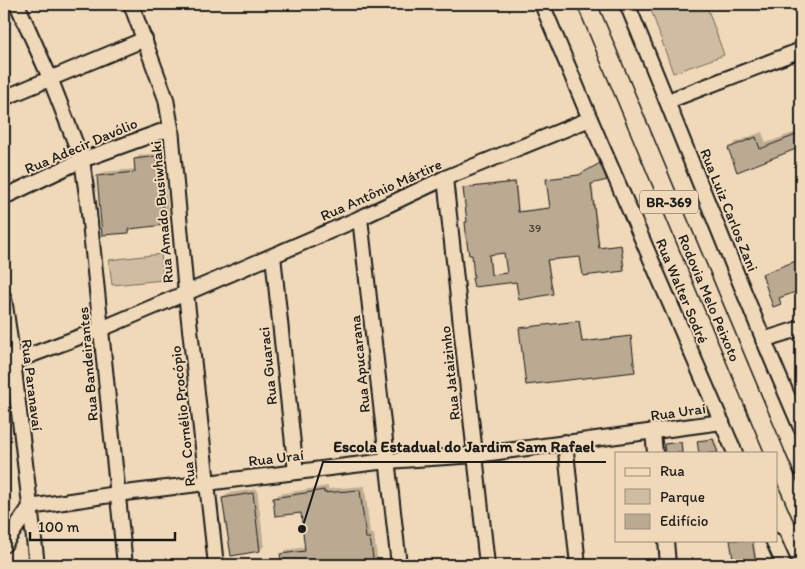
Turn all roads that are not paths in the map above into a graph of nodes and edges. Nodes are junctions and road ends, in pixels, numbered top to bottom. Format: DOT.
graph roads {
  1 [pos="17,4"];
  2 [pos="131,4"];
  3 [pos="542,4"];
  4 [pos="587,4"];
  5 [pos="627,4"];
  6 [pos="145,39"];
  7 [pos="801,50"];
  8 [pos="50,78"];
  9 [pos="4,98"];
  10 [pos="668,100"];
  11 [pos="590,119"];
  12 [pos="171,128"];
  13 [pos="82,160"];
  14 [pos="445,178"];
  15 [pos="4,197"];
  16 [pos="360,218"];
  17 [pos="273,256"];
  18 [pos="186,294"];
  19 [pos="4,298"];
  20 [pos="801,328"];
  21 [pos="101,329"];
  22 [pos="763,340"];
  23 [pos="8,363"];
  24 [pos="722,422"];
  25 [pos="801,428"];
  26 [pos="653,432"];
  27 [pos="565,442"];
  28 [pos="656,452"];
  29 [pos="735,452"];
  30 [pos="775,452"];
  31 [pos="476,455"];
  32 [pos="778,459"];
  33 [pos="387,461"];
  34 [pos="296,472"];
  35 [pos="206,483"];
  36 [pos="117,494"];
  37 [pos="30,507"];
  38 [pos="801,514"];
  39 [pos="666,542"];
  40 [pos="774,542"];
  41 [pos="4,546"];
  42 [pos="37,565"];
  43 [pos="125,565"];
  44 [pos="216,565"];
  45 [pos="400,565"];
  46 [pos="487,565"];
  47 [pos="578,565"];
  48 [pos="668,565"];
  49 [pos="784,565"];
  1 -- 8 [label="street, Rua Bandeirantes"];
  2 -- 6 [label="street, Rua Amado Busiwhaki"];
  3 -- 11 [label="street, Rua Walter Sodré"];
  4 -- 30 [label="main road, Rodovia Melo Peixoto / BR-369"];
  5 -- 10 [label="street, Rua Luiz Carlos Zani"];
  6 -- 8 [label="street"];
  6 -- 12 [label="street, Rua Amado Busiwhaki"];
  7 -- 10 [label="street"];
  8 -- 9 [label="street"];
  8 -- 13 [label="street, Rua Bandeirantes"];
  10 -- 22 [label="street, Rua Luiz Carlos Zani"];
  11 -- 14 [label="street, Rua Antônio Mártire"];
  11 -- 24 [label="street, Rua Walter Sodré"];
  12 -- 13 [label="street, Rua Adecir Davólio"];
  12 -- 18 [label="street, Rua Amado Busiwhaki"];
  13 -- 15 [label="street, Rua Adecir Davólio"];
  13 -- 21 [label="street, Rua Bandeirantes"];
  14 -- 16 [label="street, Rua Antônio Mártire"];
  14 -- 31 [label="street, Rua Jataizinho"];
  16 -- 17 [label="street, Rua Antônio Mártire"];
  16 -- 33 [label="street, Rua Apucarana"];
  17 -- 18 [label="street, Rua Antônio Mártire"];
  17 -- 34 [label="street, Rua Guaraci"];
  18 -- 21 [label="street, Rua Antônio Mártire"];
  18 -- 35 [label="street, Rua Cornélio Procópio"];
  19 -- 23 [label="street, Rua Paranavaí"];
  20 -- 22 [label="street"];
  21 -- 23 [label="street, Rua Antônio Mártire"];
  21 -- 36 [label="street, Rua Bandeirantes"];
  22 -- 25 [label="street, Rua Luiz Carlos Zani"];
  23 -- 37 [label="street, Rua Paranavaí"];
  24 -- 26 [label="street, Rua Uraí"];
  24 -- 29 [label="street, Rua Walter Sodré"];
  26 -- 27 [label="street, Rua Uraí"];
  26 -- 28 [label="street"];
  27 -- 31 [label="street, Rua Uraí"];
  27 -- 47 [label="street"];
  31 -- 33 [label="street, Rua Uraí"];
  31 -- 46 [label="street, Rua Jataizinho"];
  32 -- 38 [label="main road, Rodovia Melo Peixoto / BR-369"];
  33 -- 34 [label="street, Rua Uraí"];
  33 -- 45 [label="street, Rua Apucarana"];
  34 -- 35 [label="street, Rua Uraí"];
  35 -- 36 [label="street, Rua Uraí"];
  35 -- 44 [label="street, Rua Cornélio Procópio"];
  36 -- 37 [label="street, Rua Uraí"];
  36 -- 43 [label="street, Rua Bandeirantes"];
  37 -- 41 [label="street"];
  37 -- 42 [label="street, Rua Paranavaí"];
  39 -- 48 [label="street"];
  40 -- 49 [label="street"];
}
